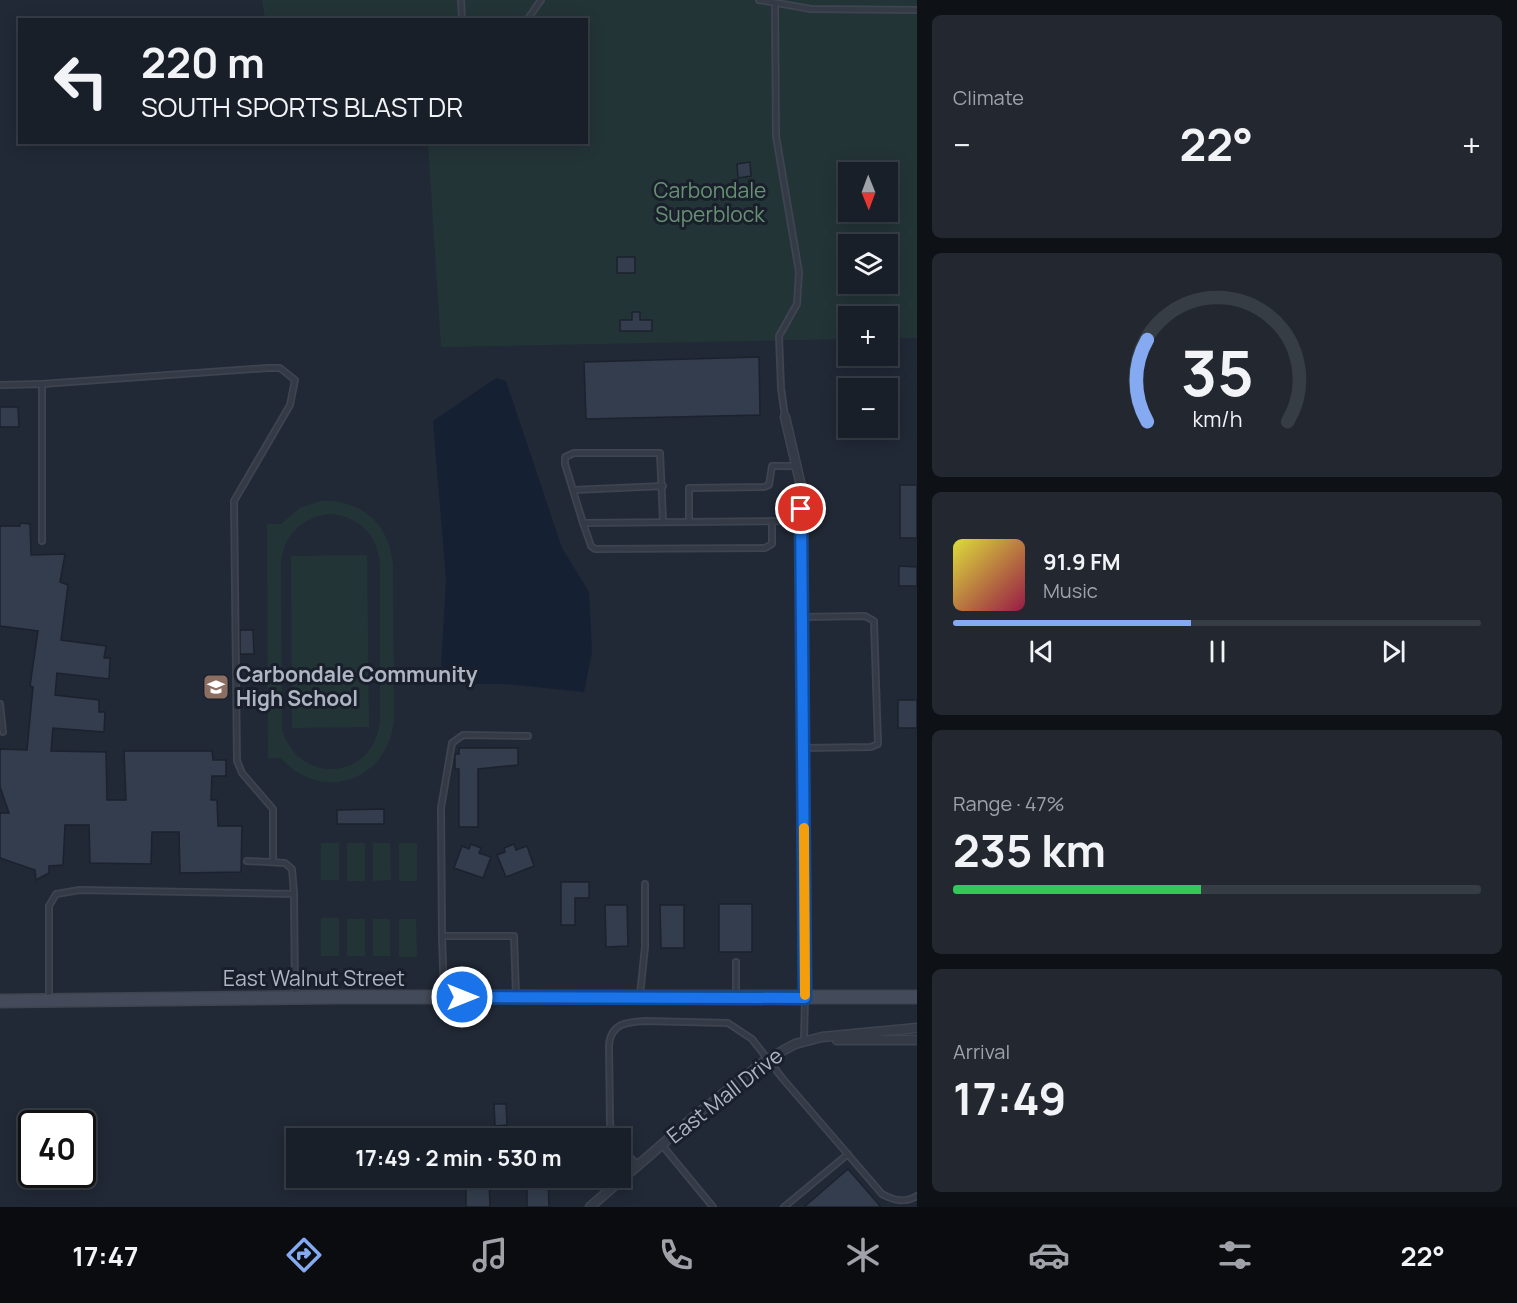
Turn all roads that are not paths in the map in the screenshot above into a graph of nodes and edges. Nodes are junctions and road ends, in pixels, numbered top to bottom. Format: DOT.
graph roads {
  1 [pos="460,0"];
  2 [pos="541,0"];
  3 [pos="759,0"];
  4 [pos="775,4"];
  5 [pos="917,10"];
  6 [pos="462,18"];
  7 [pos="528,18"];
  8 [pos="42,384"];
  9 [pos="0,385"];
  10 [pos="785,417"];
  11 [pos="797,466"];
  12 [pos="663,486"];
  13 [pos="573,490"];
  14 [pos="663,521"];
  15 [pos="689,521"];
  16 [pos="772,521"];
  17 [pos="800,521"];
  18 [pos="583,523"];
  19 [pos="42,541"];
  20 [pos="800,617"];
  21 [pos="0,704"];
  22 [pos="3,732"];
  23 [pos="528,736"];
  24 [pos="804,748"];
  25 [pos="247,861"];
  26 [pos="273,861"];
  27 [pos="645,884"];
  28 [pos="294,894"];
  29 [pos="442,936"];
  30 [pos="736,962"];
  31 [pos="444,997"];
  32 [pos="516,997"];
  33 [pos="640,997"];
  34 [pos="917,997"];
  35 [pos="295,998"];
  36 [pos="736,998"];
  37 [pos="805,998"];
  38 [pos="0,1001"];
  39 [pos="49,1001"];
  40 [pos="917,1028"];
  41 [pos="806,1040"];
  42 [pos="917,1040"];
  43 [pos="768,1059"];
  44 [pos="610,1128"];
  45 [pos="662,1144"];
  46 [pos="848,1154"];
  47 [pos="631,1159"];
  48 [pos="637,1166"];
  49 [pos="917,1196"];
  50 [pos="590,1207"];
  51 [pos="713,1207"];
  52 [pos="784,1207"];
  1 -- 6 [label="lane"];
  2 -- 7 [label="lane"];
  3 -- 4 [label="lane"];
  4 -- 5 [label="lane"];
  4 -- 10 [label="lane"];
  8 -- 9 [label="lane"];
  8 -- 19 [label="lane"];
  8 -- 26 [label="lane"];
  10 -- 11 [label="street"];
  11 -- 15 [label="lane"];
  11 -- 17 [label="street"];
  12 -- 13 [label="lane"];
  12 -- 13 [label="lane"];
  12 -- 14 [label="lane"];
  13 -- 18 [label="lane"];
  14 -- 15 [label="lane"];
  14 -- 18 [label="lane"];
  15 -- 16 [label="lane"];
  16 -- 17 [label="lane"];
  16 -- 18 [label="lane"];
  17 -- 20 [label="street"];
  20 -- 24 [label="street"];
  20 -- 24 [label="lane"];
  21 -- 22 [label="lane"];
  23 -- 29 [label="lane"];
  24 -- 37 [label="street"];
  25 -- 26 [label="lane"];
  26 -- 28 [label="lane"];
  27 -- 33 [label="lane"];
  28 -- 35 [label="lane"];
  28 -- 39 [label="lane"];
  29 -- 31 [label="lane"];
  29 -- 32 [label="lane"];
  30 -- 36 [label="lane"];
  31 -- 32 [label="street, East Walnut Street"];
  31 -- 35 [label="street, East Walnut Street"];
  32 -- 33 [label="street, East Walnut Street"];
  33 -- 36 [label="street, East Walnut Street"];
  34 -- 37 [label="street, East Walnut Street"];
  35 -- 39 [label="street, East Walnut Street"];
  36 -- 37 [label="street, East Walnut Street"];
  37 -- 41 [label="lane"];
  38 -- 39 [label="street, East Walnut Street"];
  40 -- 41 [label="street, East Mall Drive"];
  41 -- 42 [label="street"];
  41 -- 43 [label="street, East Mall Drive"];
  43 -- 44 [label="lane"];
  43 -- 45 [label="street, East Mall Drive"];
  43 -- 46 [label="lane"];
  45 -- 48 [label="street, East Mall Drive"];
  45 -- 51 [label="lane"];
  46 -- 49 [label="lane"];
  46 -- 52 [label="lane"];
  47 -- 48 [label="lane"];
  48 -- 50 [label="street, East Mall Drive"];
}
